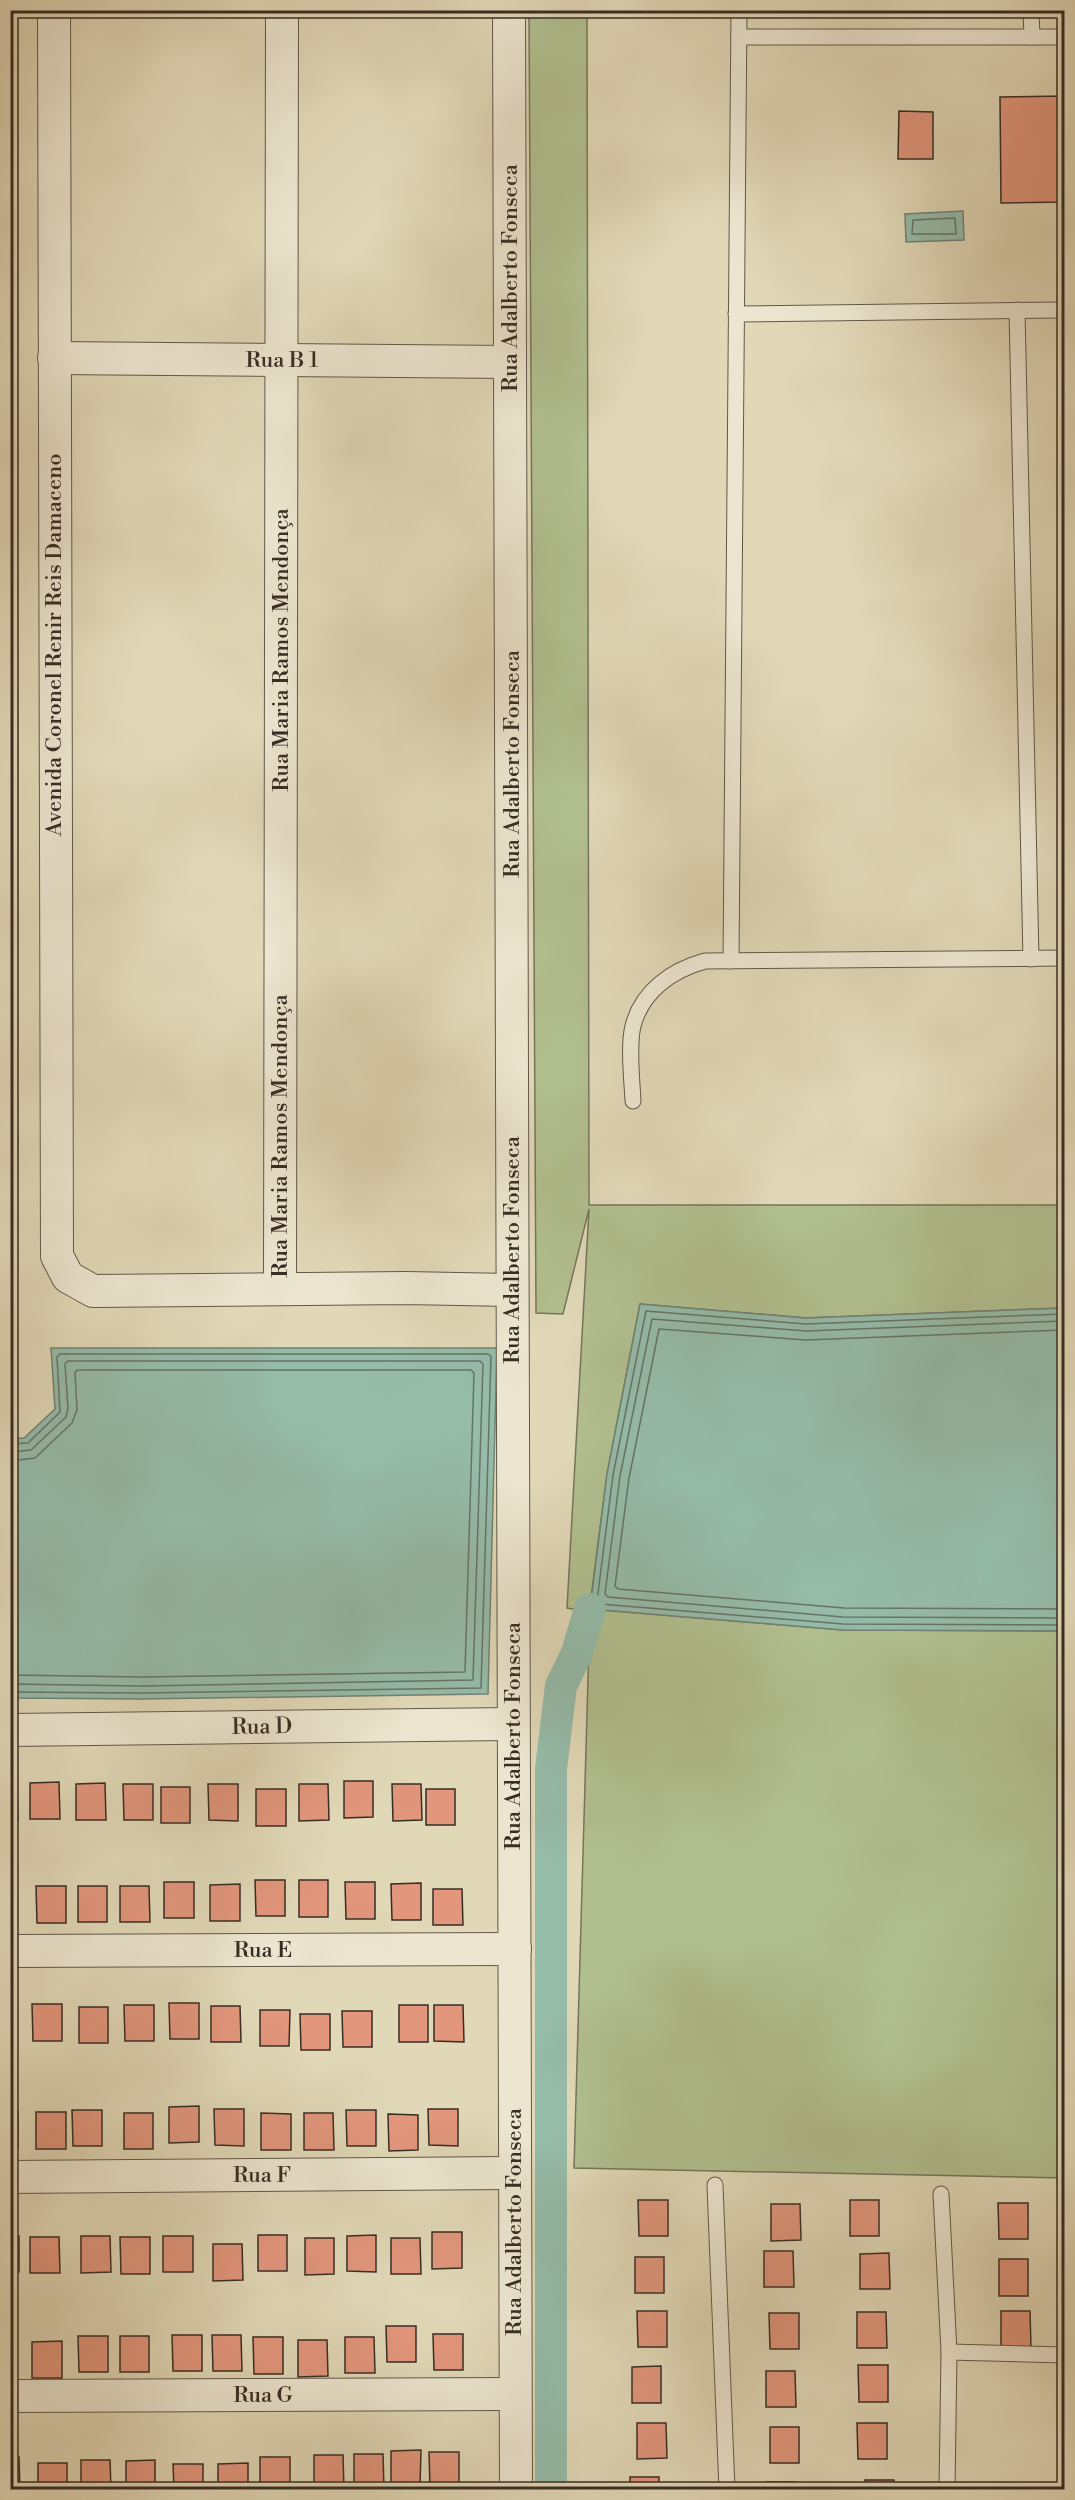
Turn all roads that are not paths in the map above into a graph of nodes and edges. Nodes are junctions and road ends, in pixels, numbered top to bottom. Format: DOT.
graph roads {
  1 [pos="54,10"];
  2 [pos="282,10"];
  3 [pos="509,10"];
  4 [pos="739,10"];
  5 [pos="1031,10"];
  6 [pos="739,37"];
  7 [pos="1032,37"];
  8 [pos="1065,37"];
  9 [pos="1017,310"];
  10 [pos="1065,310"];
  11 [pos="736,314"];
  12 [pos="54,358"];
  13 [pos="281,360"];
  14 [pos="510,362"];
  15 [pos="1065,958"];
  16 [pos="1031,959"];
  17 [pos="731,961"];
  18 [pos="633,1101"];
  19 [pos="280,1289"];
  20 [pos="512,1290"];
  21 [pos="513,1724"];
  22 [pos="10,1730"];
  23 [pos="514,1949"];
  24 [pos="10,1951"];
  25 [pos="514,2173"];
  26 [pos="10,2177"];
  27 [pos="715,2185"];
  28 [pos="941,2194"];
  29 [pos="949,2352"];
  30 [pos="1065,2355"];
  31 [pos="515,2394"];
  32 [pos="10,2396"];
  33 [pos="516,2490"];
  34 [pos="727,2490"];
  35 [pos="947,2490"];
  1 -- 12 [label="street, Avenida Coronel Renir Reis Damaceno"];
  2 -- 13 [label="street, Rua Maria Ramos Mendonça"];
  3 -- 14 [label="street, Rua Adalberto Fonseca"];
  4 -- 6 [label="lane"];
  5 -- 7 [label="lane"];
  6 -- 7 [label="lane"];
  6 -- 11 [label="lane"];
  7 -- 8 [label="lane"];
  9 -- 10 [label="lane"];
  9 -- 11 [label="lane"];
  9 -- 16 [label="lane"];
  11 -- 17 [label="lane"];
  12 -- 13 [label="street, Rua B 1"];
  12 -- 19 [label="street, Avenida Coronel Renir Reis Damaceno"];
  13 -- 14 [label="street, Rua B 1"];
  13 -- 19 [label="street, Rua Maria Ramos Mendonça"];
  14 -- 20 [label="street, Rua Adalberto Fonseca"];
  15 -- 16 [label="lane"];
  16 -- 17 [label="lane"];
  17 -- 18 [label="lane"];
  19 -- 20 [label="street"];
  20 -- 21 [label="street, Rua Adalberto Fonseca"];
  21 -- 22 [label="street, Rua D"];
  21 -- 23 [label="street, Rua Adalberto Fonseca"];
  23 -- 24 [label="street, Rua E"];
  23 -- 25 [label="street, Rua Adalberto Fonseca"];
  25 -- 26 [label="street, Rua F"];
  25 -- 31 [label="street, Rua Adalberto Fonseca"];
  27 -- 34 [label="lane"];
  28 -- 29 [label="lane"];
  29 -- 30 [label="lane"];
  29 -- 35 [label="lane"];
  31 -- 32 [label="street, Rua G"];
  31 -- 33 [label="street, Rua Adalberto Fonseca"];
}
